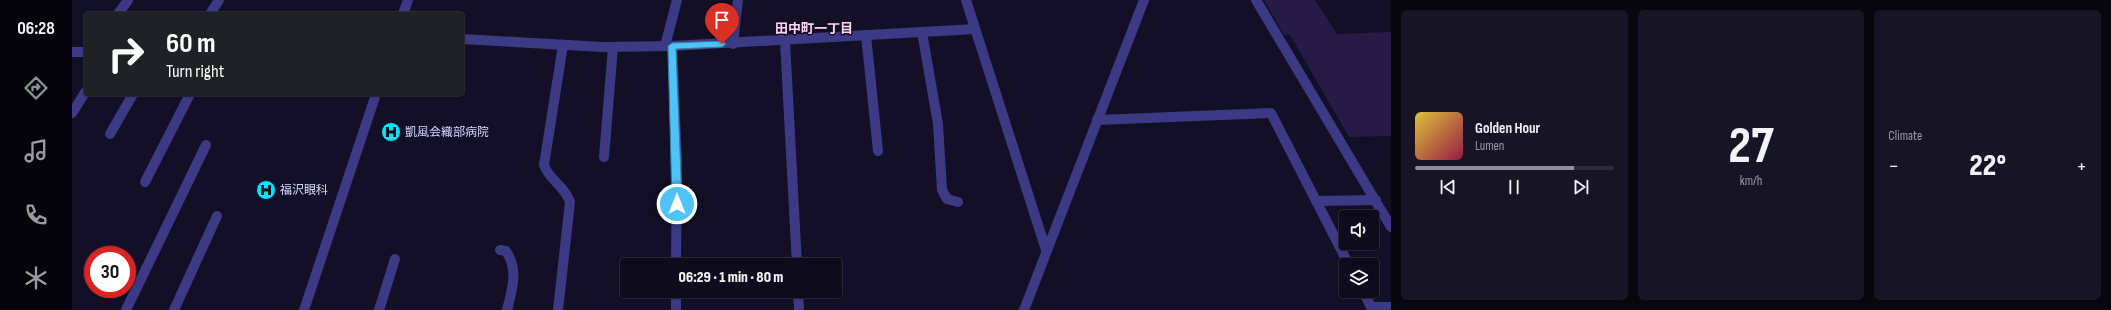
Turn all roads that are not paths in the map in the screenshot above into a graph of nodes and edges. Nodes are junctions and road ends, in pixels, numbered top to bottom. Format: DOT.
graph roads {
  1 [pos="128,0"];
  2 [pos="218,0"];
  3 [pos="408,0"];
  4 [pos="677,0"];
  5 [pos="738,0"];
  6 [pos="966,0"];
  7 [pos="1144,0"];
  8 [pos="1256,0"];
  9 [pos="119,12"];
  10 [pos="211,12"];
  11 [pos="404,12"];
  12 [pos="975,29"];
  13 [pos="922,32"];
  14 [pos="866,36"];
  15 [pos="464,39"];
  16 [pos="785,41"];
  17 [pos="733,44"];
  18 [pos="563,45"];
  19 [pos="668,46"];
  20 [pos="613,47"];
  21 [pos="72,52"];
  22 [pos="84,52"];
  23 [pos="84,94"];
  24 [pos="132,96"];
  25 [pos="189,96"];
  26 [pos="375,96"];
  27 [pos="72,113"];
  28 [pos="1097,120"];
  29 [pos="110,134"];
  30 [pos="206,145"];
  31 [pos="878,151"];
  32 [pos="604,157"];
  33 [pos="145,182"];
  34 [pos="1376,200"];
  35 [pos="1316,201"];
  36 [pos="958,202"];
  37 [pos="217,216"];
  38 [pos="1391,227"];
  39 [pos="500,250"];
  40 [pos="1046,250"];
  41 [pos="395,258"];
  42 [pos="676,258"];
  43 [pos="797,258"];
  44 [pos="1345,258"];
  45 [pos="676,298"];
  46 [pos="798,298"];
  47 [pos="1366,298"];
  48 [pos="1391,307"];
  49 [pos="126,310"];
  50 [pos="174,310"];
  51 [pos="304,310"];
  52 [pos="379,310"];
  53 [pos="507,310"];
  54 [pos="558,310"];
  55 [pos="676,310"];
  56 [pos="798,310"];
  57 [pos="1024,310"];
  1 -- 9 [label="street"];
  2 -- 10 [label="street"];
  3 -- 11 [label="street"];
  4 -- 19 [label="street"];
  5 -- 17 [label="street"];
  6 -- 12 [label="street"];
  7 -- 28 [label="street"];
  8 -- 34 [label="street"];
  12 -- 13 [label="street"];
  12 -- 40 [label="street"];
  13 -- 14 [label="street"];
  13 -- 36 [label="street"];
  14 -- 16 [label="street"];
  14 -- 31 [label="street"];
  15 -- 18 [label="street"];
  16 -- 17 [label="street"];
  16 -- 43 [label="street"];
  17 -- 19 [label="street"];
  18 -- 20 [label="street"];
  18 -- 54 [label="street"];
  19 -- 20 [label="street"];
  19 -- 42 [label="street"];
  20 -- 32 [label="street"];
  21 -- 22 [label="street"];
  23 -- 27 [label="street"];
  24 -- 29 [label="street"];
  25 -- 33 [label="street"];
  26 -- 51 [label="street"];
  28 -- 35 [label="street"];
  28 -- 40 [label="street"];
  30 -- 49 [label="street"];
  34 -- 35 [label="street"];
  34 -- 38 [label="street"];
  35 -- 44 [label="street"];
  37 -- 50 [label="street"];
  39 -- 53 [label="street"];
  40 -- 57 [label="street"];
  41 -- 52 [label="street"];
  45 -- 55 [label="street"];
  46 -- 56 [label="street"];
  47 -- 48 [label="street"];
}
